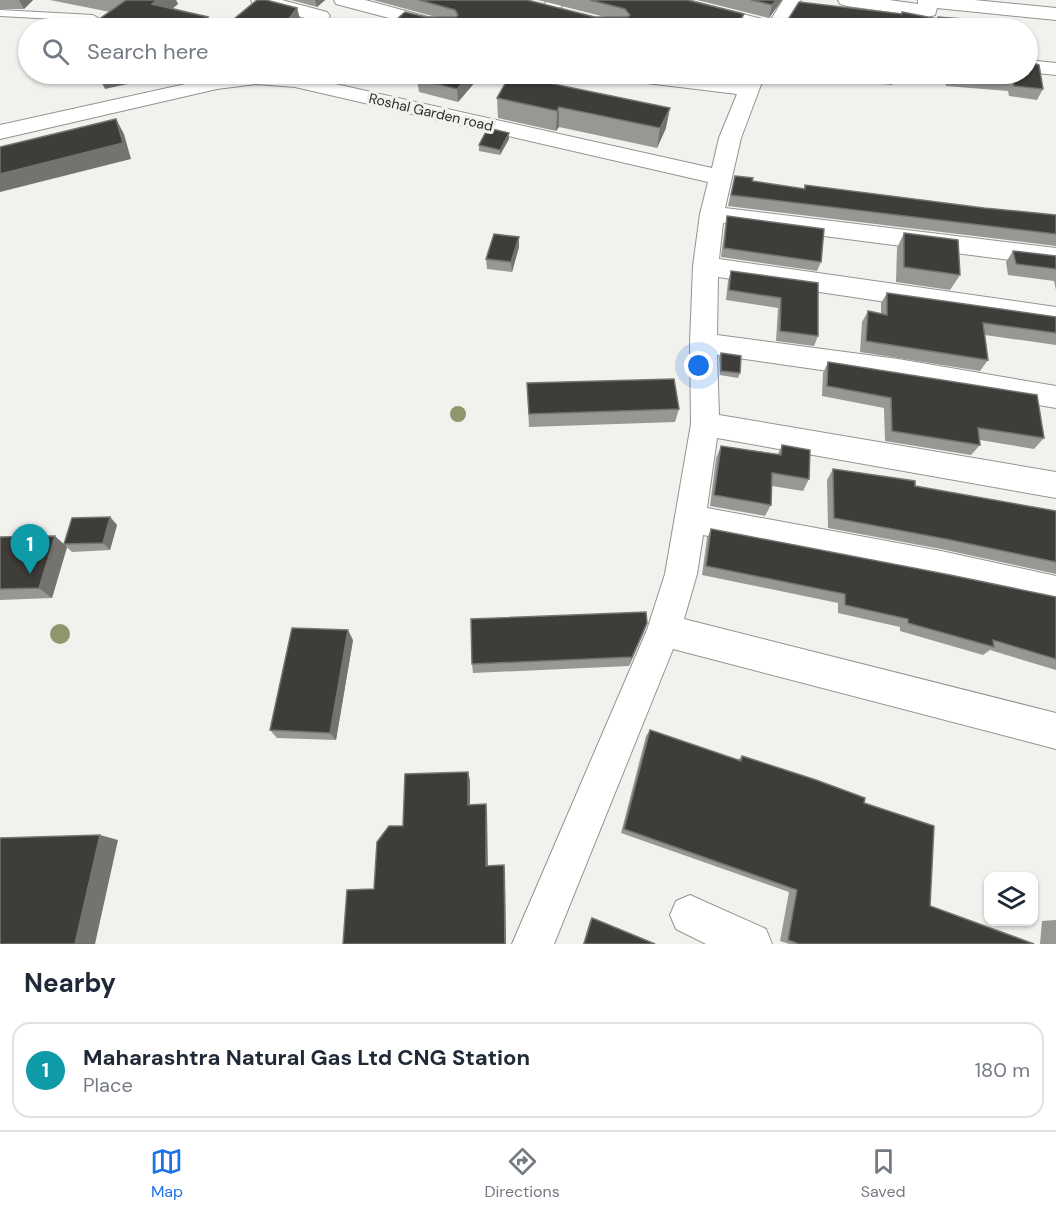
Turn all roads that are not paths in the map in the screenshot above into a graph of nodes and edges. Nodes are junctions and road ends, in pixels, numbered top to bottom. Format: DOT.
graph roads {
  1 [pos="260,0"];
  2 [pos="339,0"];
  3 [pos="343,0"];
  4 [pos="665,0"];
  5 [pos="792,0"];
  6 [pos="847,0"];
  7 [pos="527,6"];
  8 [pos="553,6"];
  9 [pos="0,13"];
  10 [pos="1056,14"];
  11 [pos="571,17"];
  12 [pos="93,18"];
  13 [pos="304,18"];
  14 [pos="319,18"];
  15 [pos="390,18"];
  16 [pos="542,18"];
  17 [pos="736,18"];
  18 [pos="781,18"];
  19 [pos="1038,67"];
  20 [pos="1056,69"];
  21 [pos="214,84"];
  22 [pos="309,84"];
  23 [pos="751,84"];
  24 [pos="0,132"];
  25 [pos="720,177"];
  26 [pos="712,213"];
  27 [pos="1056,257"];
  28 [pos="706,266"];
  29 [pos="1056,317"];
  30 [pos="703,343"];
  31 [pos="1056,397"];
  32 [pos="705,424"];
  33 [pos="1056,485"];
  34 [pos="691,519"];
  35 [pos="1056,591"];
  36 [pos="664,630"];
  37 [pos="1056,731"];
  38 [pos="690,915"];
  39 [pos="533,944"];
  40 [pos="751,944"];
  1 -- 13 [label="street"];
  2 -- 14 [label="street"];
  3 -- 15 [label="street"];
  4 -- 17 [label="street"];
  5 -- 18 [label="street"];
  6 -- 10 [label="street"];
  7 -- 8 [label="street"];
  8 -- 11 [label="street"];
  8 -- 16 [label="street"];
  9 -- 12 [label="lane"];
  19 -- 20 [label="street"];
  21 -- 24 [label="street, Roshal Garden road"];
  22 -- 25 [label="street, Roshal Garden road"];
  23 -- 25 [label="street"];
  25 -- 26 [label="street"];
  26 -- 27 [label="street"];
  26 -- 28 [label="street"];
  28 -- 29 [label="street"];
  28 -- 30 [label="street"];
  30 -- 31 [label="street"];
  30 -- 32 [label="street"];
  32 -- 33 [label="street"];
  32 -- 34 [label="street"];
  34 -- 35 [label="street"];
  34 -- 36 [label="street"];
  36 -- 37 [label="street"];
  36 -- 39 [label="street"];
  38 -- 40 [label="street"];
}
